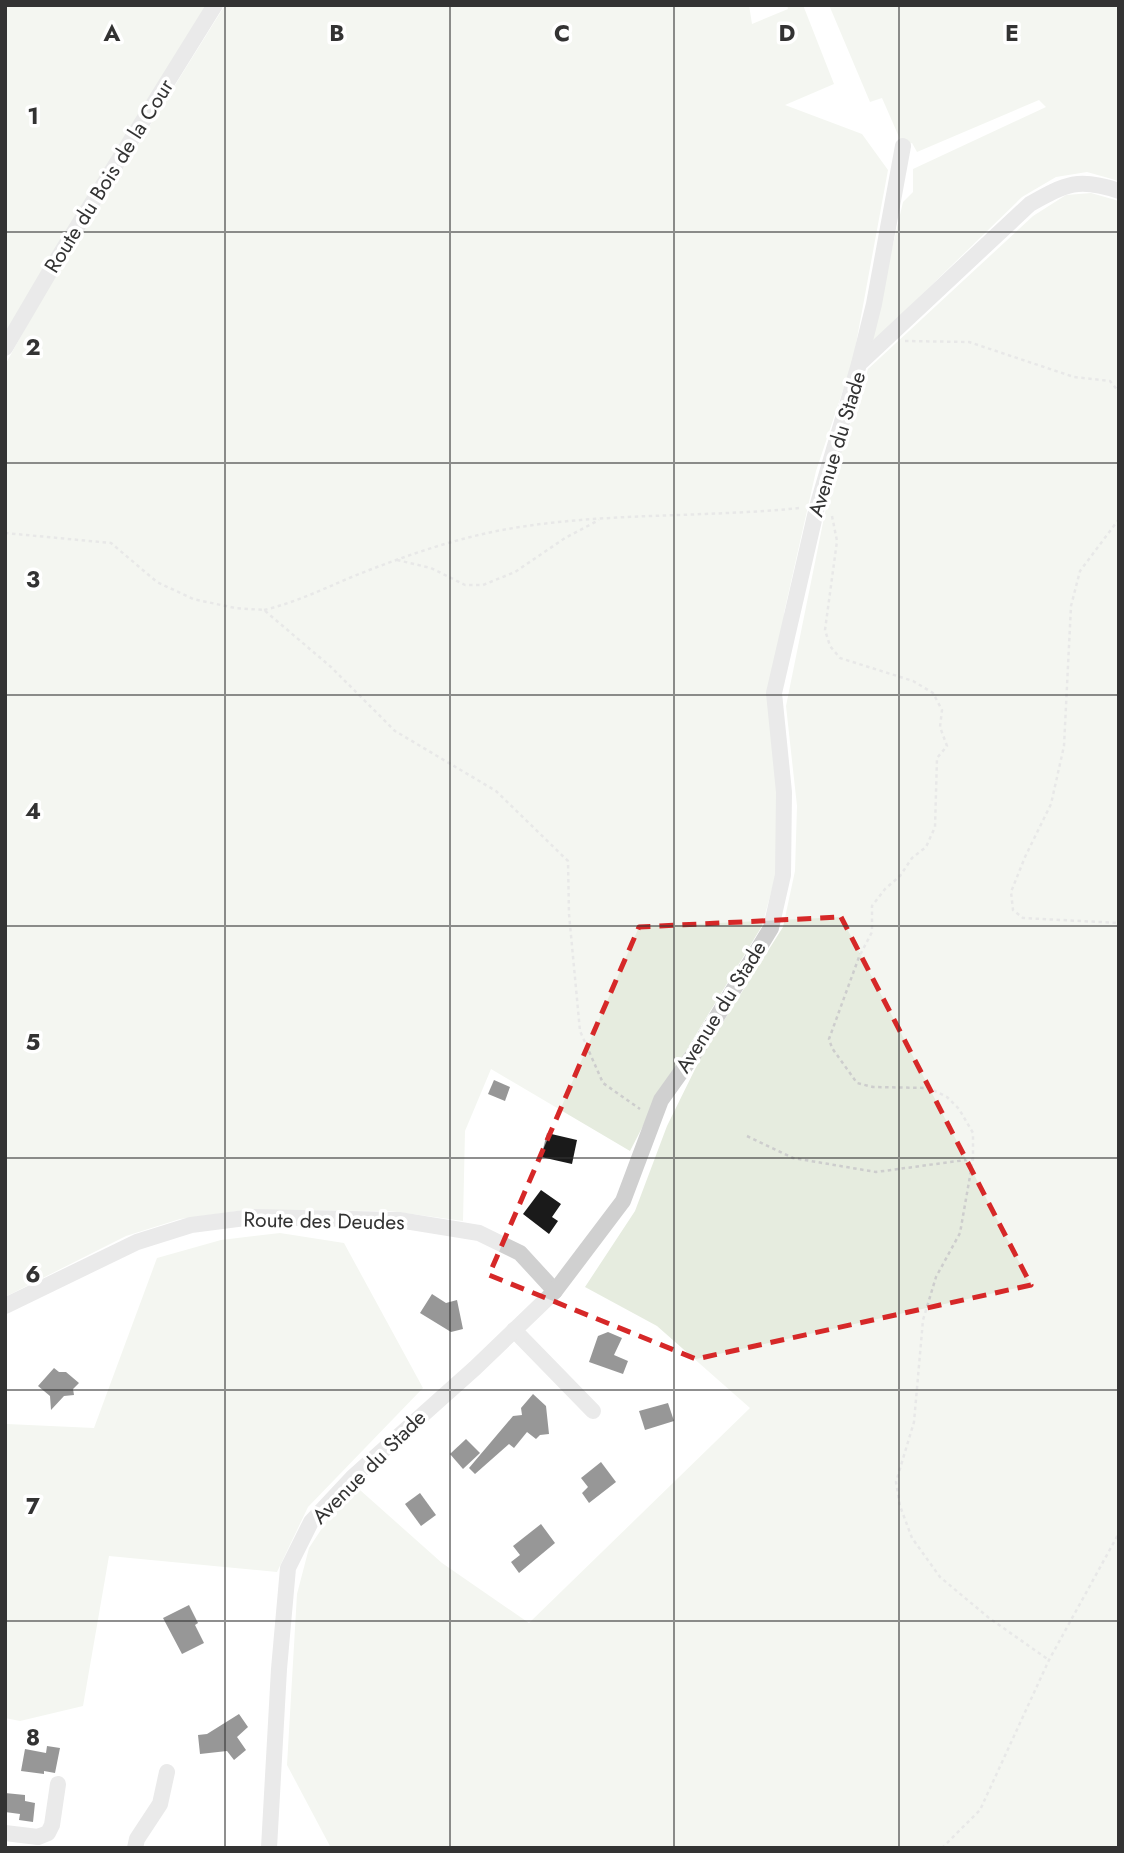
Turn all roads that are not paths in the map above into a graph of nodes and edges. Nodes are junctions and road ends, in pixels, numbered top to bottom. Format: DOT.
graph roads {
  1 [pos="215,5"];
  2 [pos="903,146"];
  3 [pos="1119,191"];
  4 [pos="5,348"];
  5 [pos="859,364"];
  6 [pos="555,1291"];
  7 [pos="5,1306"];
  8 [pos="514,1330"];
  9 [pos="593,1411"];
  10 [pos="167,1772"];
  11 [pos="58,1784"];
  12 [pos="9,1838"];
  13 [pos="135,1848"];
  14 [pos="269,1848"];
  1 -- 4 [label="street, Route du Bois de la Cour"];
  2 -- 5 [label="street"];
  3 -- 5 [label="street, Avenue du Stade"];
  5 -- 6 [label="street, Avenue du Stade"];
  6 -- 7 [label="street, Route des Deudes"];
  6 -- 8 [label="street, Avenue du Stade"];
  8 -- 9 [label="street"];
  8 -- 14 [label="street, Avenue du Stade"];
  10 -- 13 [label="street"];
  11 -- 12 [label="street"];
}
